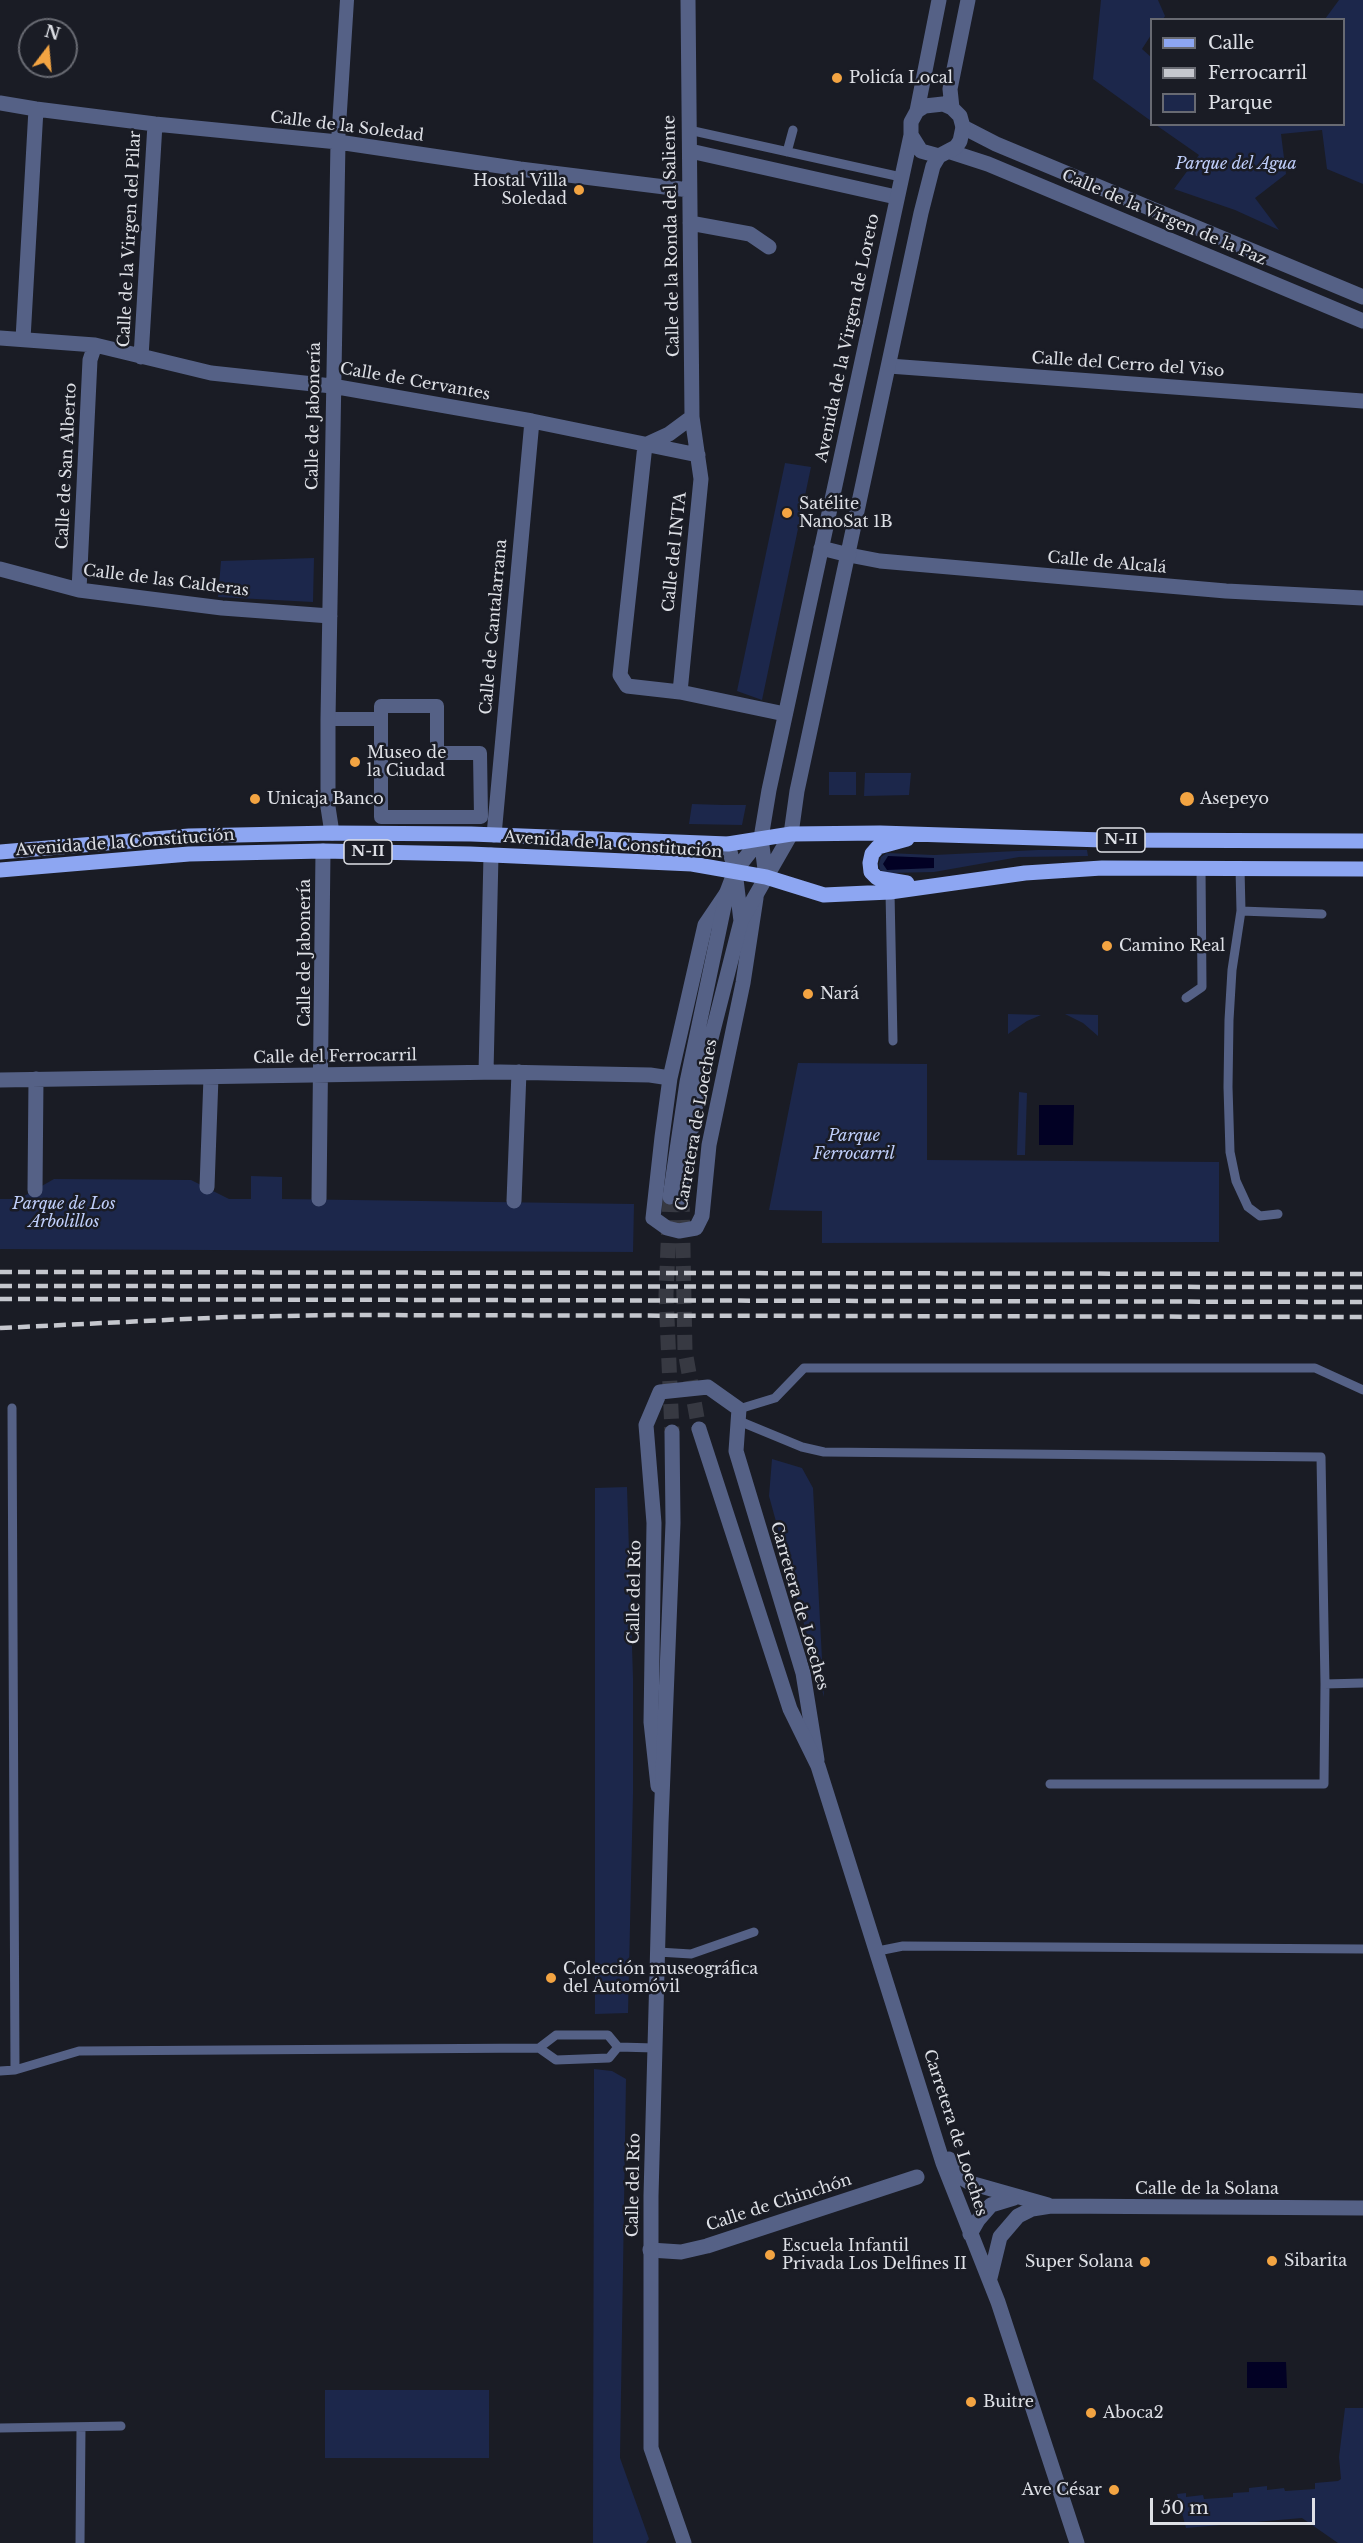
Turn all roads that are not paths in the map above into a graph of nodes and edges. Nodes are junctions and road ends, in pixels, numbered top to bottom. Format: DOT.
graph roads {
  1 [pos="347,0"];
  2 [pos="688,0"];
  3 [pos="939,0"];
  4 [pos="968,0"];
  5 [pos="0,103"];
  6 [pos="952,108"];
  7 [pos="36,110"];
  8 [pos="917,111"];
  9 [pos="155,124"];
  10 [pos="963,127"];
  11 [pos="690,130"];
  12 [pos="793,130"];
  13 [pos="911,135"];
  14 [pos="339,142"];
  15 [pos="690,151"];
  16 [pos="787,152"];
  17 [pos="945,154"];
  18 [pos="901,177"];
  19 [pos="689,190"];
  20 [pos="896,197"];
  21 [pos="690,223"];
  22 [pos="769,247"];
  23 [pos="1363,297"];
  24 [pos="1363,321"];
  25 [pos="0,338"];
  26 [pos="23,339"];
  27 [pos="95,345"];
  28 [pos="141,357"];
  29 [pos="889,366"];
  30 [pos="332,386"];
  31 [pos="1363,401"];
  32 [pos="692,417"];
  33 [pos="532,422"];
  34 [pos="645,445"];
  35 [pos="698,455"];
  36 [pos="821,548"];
  37 [pos="849,555"];
  38 [pos="0,568"];
  39 [pos="79,590"];
  40 [pos="1363,598"];
  41 [pos="330,616"];
  42 [pos="680,692"];
  43 [pos="785,714"];
  44 [pos="328,719"];
  45 [pos="381,719"];
  46 [pos="332,833"];
  47 [pos="792,834"];
  48 [pos="937,834"];
  49 [pos="494,836"];
  50 [pos="761,838"];
  51 [pos="1363,841"];
  52 [pos="728,844"];
  53 [pos="323,851"];
  54 [pos="0,852"];
  55 [pos="491,855"];
  56 [pos="1201,868"];
  57 [pos="1240,868"];
  58 [pos="1363,869"];
  59 [pos="0,870"];
  60 [pos="735,871"];
  61 [pos="766,877"];
  62 [pos="943,886"];
  63 [pos="727,892"];
  64 [pos="890,892"];
  65 [pos="756,898"];
  66 [pos="1241,911"];
  67 [pos="1322,914"];
  68 [pos="741,921"];
  69 [pos="1186,998"];
  70 [pos="893,1041"];
  71 [pos="486,1072"];
  72 [pos="519,1072"];
  73 [pos="322,1075"];
  74 [pos="211,1077"];
  75 [pos="670,1078"];
  76 [pos="36,1079"];
  77 [pos="0,1080"];
  78 [pos="207,1187"];
  79 [pos="36,1190"];
  80 [pos="319,1199"];
  81 [pos="514,1201"];
  82 [pos="1278,1214"];
  83 [pos="1363,1390"];
  84 [pos="12,1408"];
  85 [pos="739,1415"];
  86 [pos="699,1429"];
  87 [pos="672,1432"];
  88 [pos="1325,1683"];
  89 [pos="1363,1683"];
  90 [pos="818,1766"];
  91 [pos="1050,1784"];
  92 [pos="662,1823"];
  93 [pos="753,1932"];
  94 [pos="1363,1949"];
  95 [pos="878,1951"];
  96 [pos="658,1952"];
  97 [pos="618,2047"];
  98 [pos="539,2048"];
  99 [pos="655,2048"];
  100 [pos="0,2070"];
  101 [pos="15,2070"];
  102 [pos="933,2128"];
  103 [pos="917,2177"];
  104 [pos="1017,2197"];
  105 [pos="1051,2206"];
  106 [pos="1363,2208"];
  107 [pos="970,2234"];
  108 [pos="651,2250"];
  109 [pos="990,2278"];
  110 [pos="121,2426"];
  111 [pos="81,2427"];
  112 [pos="0,2428"];
  113 [pos="80,2543"];
  114 [pos="684,2543"];
  115 [pos="1077,2543"];
  1 -- 14 [label="street, Calle de Jabonería"];
  2 -- 11 [label="street, Calle de la Ronda del Saliente"];
  3 -- 8 [label="street"];
  4 -- 6 [label="street"];
  5 -- 7 [label="street, Calle de la Soledad"];
  6 -- 8 [label="street"];
  6 -- 10 [label="street"];
  7 -- 9 [label="street, Calle de la Soledad"];
  7 -- 26 [label="street"];
  8 -- 13 [label="street"];
  9 -- 14 [label="street, Calle de la Soledad"];
  9 -- 28 [label="street, Calle de la Virgen del Pilar"];
  10 -- 17 [label="street"];
  10 -- 23 [label="street, Calle de la Virgen de la Paz"];
  11 -- 15 [label="street, Calle de la Ronda del Saliente"];
  11 -- 16 [label="lane"];
  12 -- 16 [label="lane"];
  13 -- 17 [label="street"];
  13 -- 18 [label="street, Avenida de la Virgen de Loreto"];
  14 -- 19 [label="street, Calle de la Soledad"];
  14 -- 30 [label="street, Calle de Jabonería"];
  15 -- 19 [label="street, Calle de la Ronda del Saliente"];
  15 -- 20 [label="street"];
  16 -- 18 [label="lane"];
  17 -- 24 [label="street, Calle de la Virgen de la Paz"];
  17 -- 29 [label="street"];
  18 -- 20 [label="street, Avenida de la Virgen de Loreto"];
  19 -- 21 [label="street, Calle de la Ronda del Saliente"];
  20 -- 36 [label="street, Avenida de la Virgen de Loreto"];
  21 -- 22 [label="street"];
  21 -- 32 [label="street, Calle de la Ronda del Saliente"];
  25 -- 26 [label="street, Calle de Cervantes"];
  26 -- 27 [label="street, Calle de Cervantes"];
  27 -- 28 [label="street, Calle de Cervantes"];
  27 -- 39 [label="street, Calle de San Alberto"];
  28 -- 30 [label="street, Calle de Cervantes"];
  29 -- 31 [label="street, Calle del Cerro del Viso"];
  29 -- 37 [label="street"];
  30 -- 33 [label="street, Calle de Cervantes"];
  30 -- 41 [label="street, Calle de Jabonería"];
  32 -- 34 [label="street"];
  32 -- 35 [label="street, Calle del INTA"];
  33 -- 34 [label="street, Calle de Cervantes"];
  33 -- 49 [label="street, Calle de Cantalarrana"];
  34 -- 35 [label="street"];
  34 -- 42 [label="street"];
  35 -- 42 [label="street, Calle del INTA"];
  36 -- 37 [label="street"];
  36 -- 43 [label="street, Avenida de la Virgen de Loreto"];
  37 -- 40 [label="street, Calle de Alcalá"];
  37 -- 47 [label="street"];
  38 -- 39 [label="street, Calle de las Calderas"];
  39 -- 41 [label="street, Calle de las Calderas"];
  41 -- 44 [label="street, Calle de Jabonería"];
  42 -- 43 [label="street"];
  43 -- 50 [label="street, Avenida de la Virgen de Loreto"];
  44 -- 45 [label="street"];
  44 -- 46 [label="street, Calle de Jabonería"];
  45 -- 45 [label="street"];
  46 -- 49 [label="main road, Avenida de la Constitución / N-II"];
  46 -- 54 [label="main road, Avenida de la Constitución / N-II"];
  47 -- 48 [label="main road, Avenida de la Constitución / N-II"];
  47 -- 50 [label="main road, Avenida de la Constitución / N-II"];
  47 -- 61 [label="street, Carretera de Loeches"];
  48 -- 51 [label="main road, Avenida de la Constitución / N-II"];
  48 -- 62 [label="main road, N-II"];
  49 -- 52 [label="main road, Avenida de la Constitución / N-II"];
  50 -- 52 [label="main road, Avenida de la Constitución / N-II"];
  50 -- 60 [label="street, Carretera de Loeches"];
  50 -- 61 [label="street"];
  52 -- 60 [label="street, Carretera de Loeches"];
  53 -- 55 [label="main road, Avenida de la Constitución / N-II"];
  53 -- 59 [label="main road, Avenida de la Constitución / N-II"];
  53 -- 73 [label="street, Calle de Jabonería"];
  55 -- 60 [label="main road, Avenida de la Constitución / N-II"];
  55 -- 71 [label="street"];
  56 -- 57 [label="main road, Avenida de la Constitución / N-II"];
  56 -- 62 [label="main road, Avenida de la Constitución / N-II"];
  56 -- 69 [label="lane"];
  57 -- 58 [label="main road, Avenida de la Constitución / N-II"];
  57 -- 66 [label="lane"];
  60 -- 61 [label="main road, Avenida de la Constitución / N-II"];
  60 -- 63 [label="street, Carretera de Loeches"];
  60 -- 68 [label="street, Carretera de Loeches"];
  61 -- 64 [label="main road, Avenida de la Constitución / N-II"];
  61 -- 65 [label="street, Carretera de Loeches"];
  62 -- 64 [label="main road, Avenida de la Constitución / N-II"];
  63 -- 68 [label="street, Carretera de Loeches"];
  63 -- 75 [label="street, Carretera de Loeches"];
  64 -- 70 [label="lane"];
  65 -- 68 [label="street, Carretera de Loeches"];
  65 -- 75 [label="street, Carretera de Loeches"];
  66 -- 67 [label="lane"];
  66 -- 82 [label="lane"];
  71 -- 72 [label="street, Calle del Ferrocarril"];
  71 -- 73 [label="street, Calle del Ferrocarril"];
  72 -- 75 [label="street, Calle del Ferrocarril"];
  72 -- 81 [label="street"];
  73 -- 74 [label="street, Calle del Ferrocarril"];
  73 -- 80 [label="street, Calle de Jabonería"];
  74 -- 76 [label="street, Calle del Ferrocarril"];
  74 -- 78 [label="street"];
  76 -- 77 [label="street, Calle del Ferrocarril"];
  76 -- 79 [label="street"];
  83 -- 85 [label="lane"];
  84 -- 101 [label="lane"];
  85 -- 88 [label="lane"];
  85 -- 90 [label="street, Carretera de Loeches"];
  85 -- 92 [label="street, Calle del Río"];
  86 -- 90 [label="street, Carretera de Loeches"];
  87 -- 92 [label="street, Calle del Río"];
  88 -- 89 [label="lane"];
  88 -- 91 [label="lane"];
  90 -- 95 [label="street, Carretera de Loeches"];
  92 -- 96 [label="street, Calle del Río"];
  93 -- 96 [label="lane"];
  94 -- 95 [label="lane"];
  95 -- 102 [label="street, Carretera de Loeches"];
  96 -- 99 [label="street, Calle del Río"];
  97 -- 98 [label="lane"];
  97 -- 98 [label="lane"];
  97 -- 99 [label="lane"];
  98 -- 101 [label="lane"];
  99 -- 108 [label="street, Calle del Río"];
  100 -- 101 [label="lane"];
  102 -- 104 [label="street"];
  102 -- 107 [label="street, Carretera de Loeches"];
  103 -- 108 [label="street, Calle de Chinchón"];
  104 -- 105 [label="street"];
  104 -- 107 [label="street"];
  105 -- 106 [label="street, Calle de la Solana"];
  105 -- 109 [label="street"];
  107 -- 109 [label="street, Carretera de Loeches"];
  108 -- 114 [label="street, Calle del Río"];
  109 -- 115 [label="street, Carretera de Loeches"];
  110 -- 111 [label="lane"];
  111 -- 112 [label="lane"];
  111 -- 113 [label="lane"];
}
